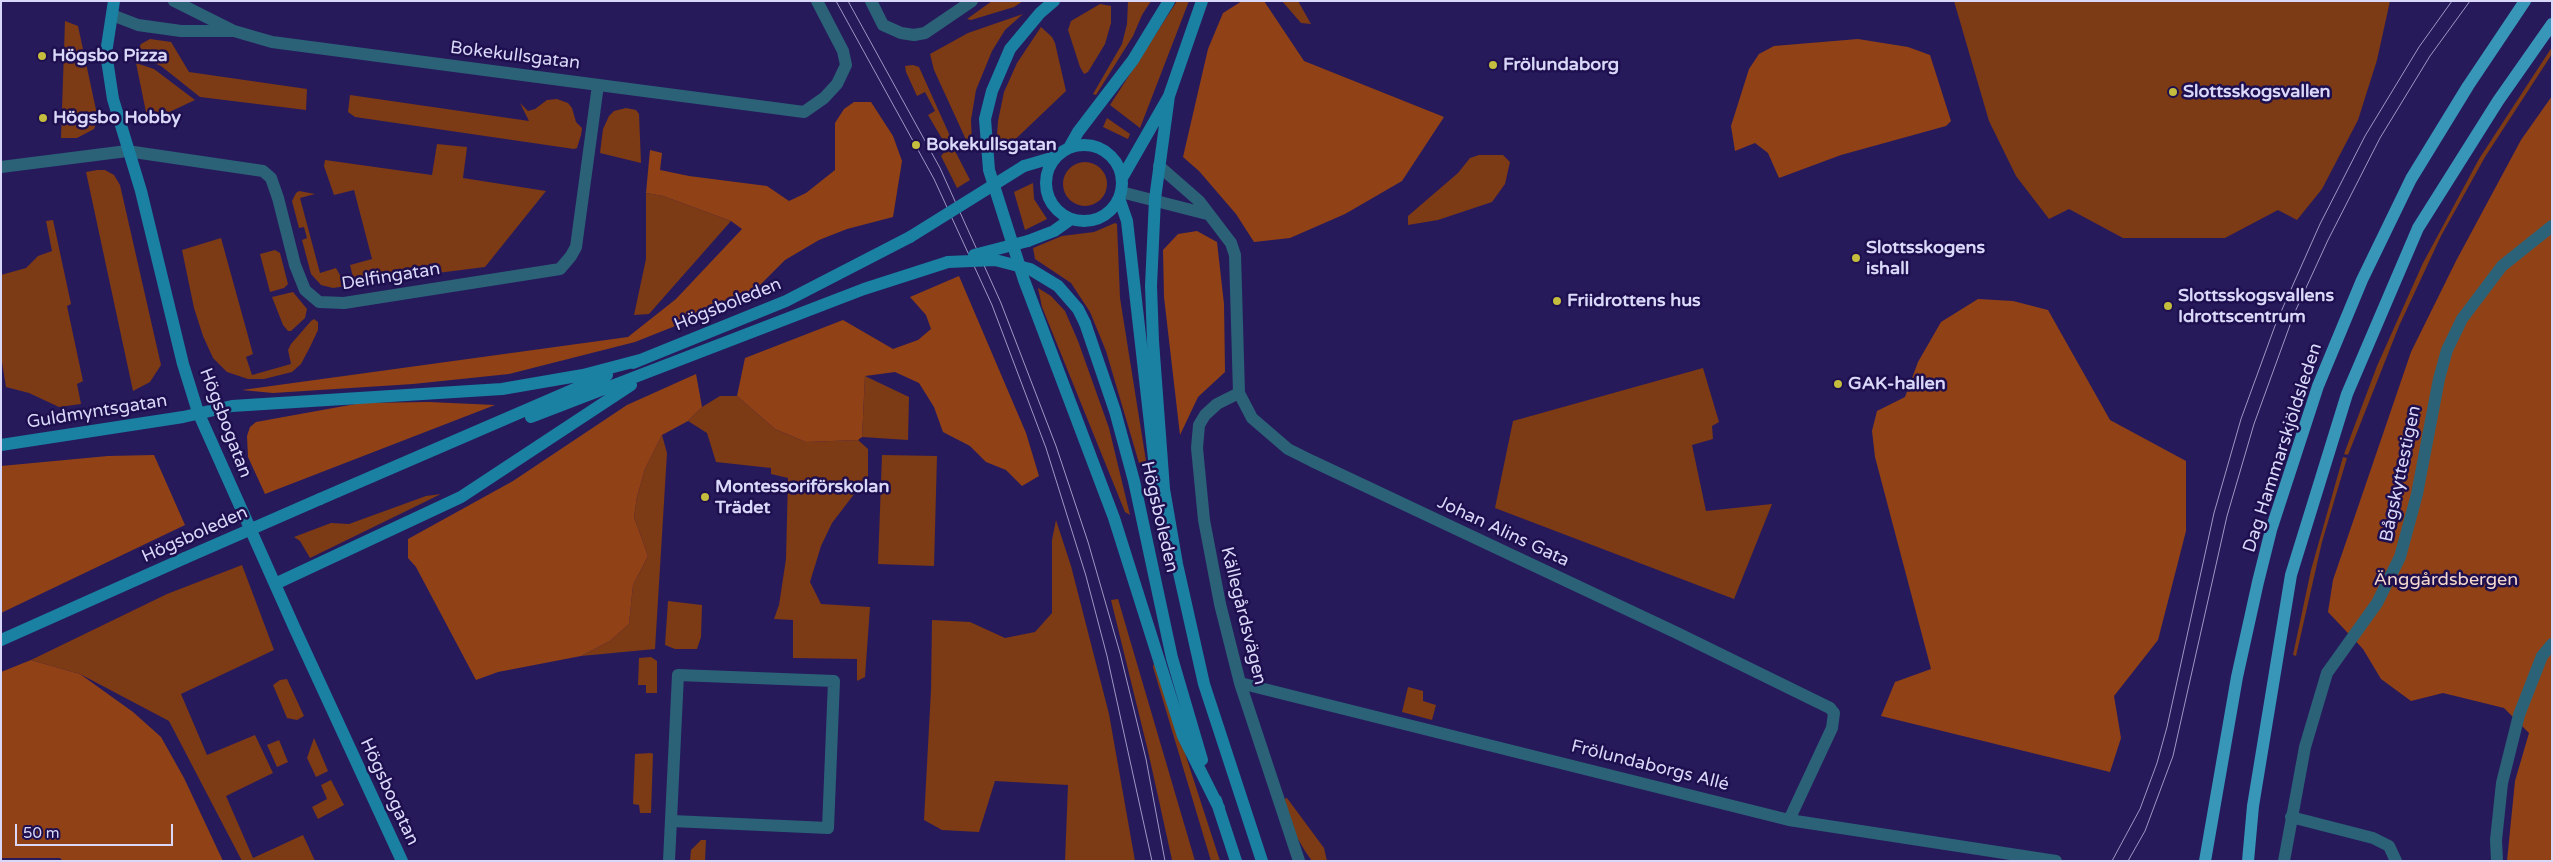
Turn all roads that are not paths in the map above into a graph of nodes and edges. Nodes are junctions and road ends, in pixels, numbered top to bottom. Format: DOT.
graph roads {
  1 [pos="114,1"];
  2 [pos="174,1"];
  3 [pos="818,1"];
  4 [pos="871,1"];
  5 [pos="972,1"];
  6 [pos="1054,1"];
  7 [pos="1170,1"];
  8 [pos="1202,1"];
  9 [pos="2525,1"];
  10 [pos="112,15"];
  11 [pos="2552,24"];
  12 [pos="234,31"];
  13 [pos="598,85"];
  14 [pos="1169,96"];
  15 [pos="1069,148"];
  16 [pos="127,151"];
  17 [pos="1055,157"];
  18 [pos="1159,166"];
  19 [pos="1,167"];
  20 [pos="1122,178"];
  21 [pos="1120,195"];
  22 [pos="1155,199"];
  23 [pos="1207,214"];
  24 [pos="1071,219"];
  25 [pos="2552,226"];
  26 [pos="948,262"];
  27 [pos="640,360"];
  28 [pos="650,373"];
  29 [pos="1239,392"];
  30 [pos="198,412"];
  31 [pos="1,445"];
  32 [pos="404,464"];
  33 [pos="1176,564"];
  34 [pos="275,584"];
  35 [pos="1,640"];
  36 [pos="2552,644"];
  37 [pos="1240,683"];
  38 [pos="1219,808"];
  39 [pos="2291,818"];
  40 [pos="1789,820"];
  41 [pos="672,821"];
  42 [pos="402,861"];
  43 [pos="669,861"];
  44 [pos="1236,861"];
  45 [pos="1262,861"];
  46 [pos="1299,861"];
  47 [pos="2056,861"];
  48 [pos="2205,861"];
  49 [pos="2248,861"];
  50 [pos="2284,861"];
  51 [pos="2396,861"];
  52 [pos="2497,861"];
  1 -- 10 [label="main road, Högsbogatan"];
  2 -- 12 [label="street, Bokekullsgatan"];
  3 -- 13 [label="street, Bokekullsgatan"];
  4 -- 5 [label="street"];
  6 -- 38 [label="main road, Högsboleden"];
  7 -- 15 [label="main road"];
  8 -- 14 [label="main road"];
  9 -- 48 [label="main road, Dag Hammarskjöldsleden"];
  10 -- 12 [label="street, Bokekullsgatan"];
  10 -- 16 [label="main road, Högsbogatan"];
  11 -- 49 [label="main road"];
  12 -- 13 [label="street, Bokekullsgatan"];
  13 -- 16 [label="street, Delfingatan"];
  14 -- 18 [label="main road, Högsboleden"];
  14 -- 20 [label="main road"];
  15 -- 17 [label="main road, Högsboleden"];
  15 -- 20 [label="main road, Högsboleden"];
  16 -- 19 [label="street, Delfingatan"];
  16 -- 30 [label="main road, Högsbogatan"];
  17 -- 24 [label="main road"];
  17 -- 27 [label="main road, Högsboleden, bridge"];
  18 -- 22 [label="main road, Högsboleden"];
  18 -- 23 [label="street, Johan Alins Gata"];
  20 -- 21 [label="main road, Högsboleden"];
  21 -- 22 [label="street"];
  21 -- 24 [label="main road"];
  21 -- 33 [label="main road, Högsboleden"];
  22 -- 23 [label="street"];
  22 -- 33 [label="main road, Högsboleden"];
  23 -- 29 [label="street, Johan Alins Gata"];
  24 -- 26 [label="main road, Högsboleden, bridge"];
  25 -- 39 [label="street, Bågskyttestigen"];
  26 -- 28 [label="main road, Högsboleden"];
  26 -- 38 [label="main road, Högsboleden, bridge"];
  27 -- 30 [label="main road, Guldmyntsgatan"];
  27 -- 32 [label="main road, Högsboleden"];
  28 -- 32 [label="main road, Högsboleden"];
  28 -- 34 [label="main road"];
  29 -- 37 [label="street, Källegårdsvägen"];
  29 -- 40 [label="street, Johan Alins Gata"];
  30 -- 31 [label="main road, Guldmyntsgatan"];
  30 -- 34 [label="main road, Högsbogatan"];
  32 -- 35 [label="main road, Högsboleden, bridge"];
  33 -- 45 [label="main road, Högsboleden"];
  34 -- 42 [label="main road, Högsbogatan"];
  36 -- 52 [label="street"];
  37 -- 40 [label="street, Frölundaborgs Allé"];
  37 -- 46 [label="street, Källegårdsvägen"];
  38 -- 44 [label="main road, Högsboleden"];
  39 -- 50 [label="street, Bågskyttestigen"];
  39 -- 51 [label="street"];
  40 -- 47 [label="street, Frölundaborgs Allé"];
  41 -- 41 [label="street"];
  41 -- 43 [label="street"];
}
